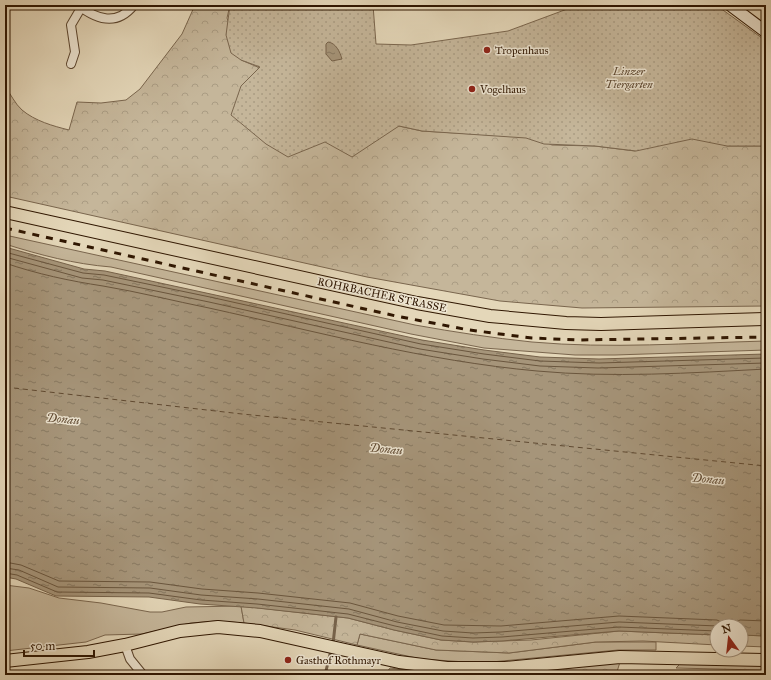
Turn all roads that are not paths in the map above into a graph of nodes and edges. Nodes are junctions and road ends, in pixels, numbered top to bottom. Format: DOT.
graph roads {
  1 [pos="134,5"];
  2 [pos="730,5"];
  3 [pos="80,6"];
  4 [pos="766,32"];
  5 [pos="71,64"];
  6 [pos="5,212"];
  7 [pos="766,319"];
  8 [pos="125,645"];
  9 [pos="766,660"];
  10 [pos="5,661"];
  11 [pos="143,675"];
  1 -- 3 [label="street"];
  2 -- 4 [label="main road"];
  3 -- 5 [label="street"];
  6 -- 7 [label="main road, ROHRBACHER STRASSE"];
  8 -- 9 [label="main road"];
  8 -- 10 [label="main road"];
  8 -- 11 [label="street"];
}
